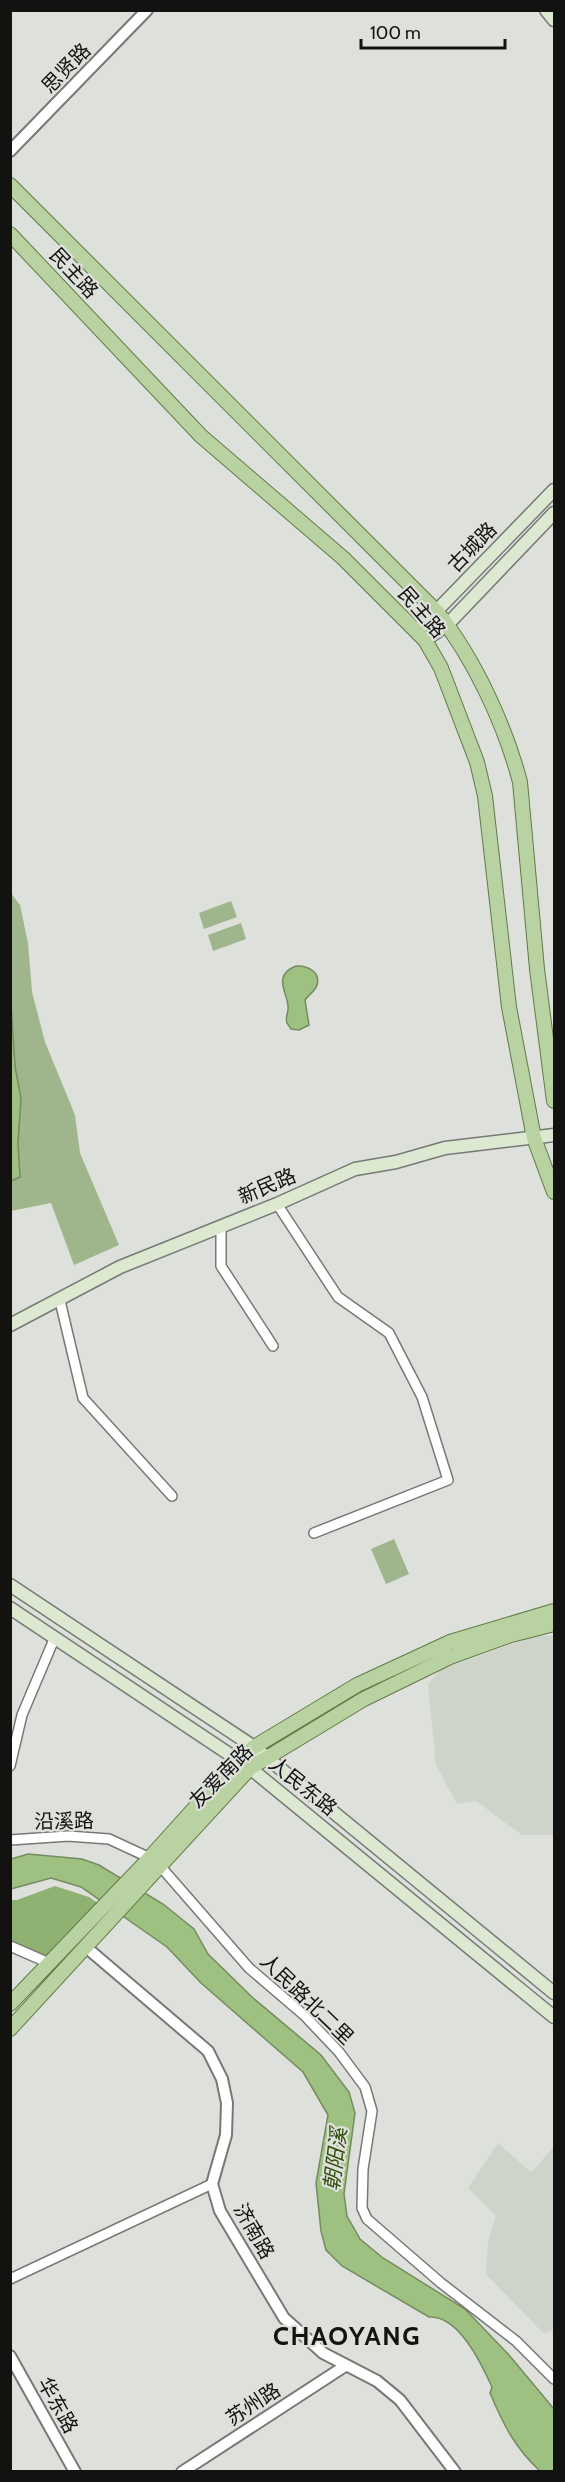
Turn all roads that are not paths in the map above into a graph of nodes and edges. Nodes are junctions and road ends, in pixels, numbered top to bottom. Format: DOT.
graph roads {
  1 [pos="147,10"];
  2 [pos="546,10"];
  3 [pos="555,20"];
  4 [pos="10,151"];
  5 [pos="10,185"];
  6 [pos="13,241"];
  7 [pos="555,490"];
  8 [pos="555,513"];
  9 [pos="437,612"];
  10 [pos="447,625"];
  11 [pos="421,636"];
  12 [pos="555,1101"];
  13 [pos="555,1135"];
  14 [pos="534,1138"];
  15 [pos="555,1192"];
  16 [pos="277,1204"];
  17 [pos="221,1226"];
  18 [pos="60,1301"];
  19 [pos="10,1326"];
  20 [pos="273,1346"];
  21 [pos="172,1496"];
  22 [pos="314,1533"];
  23 [pos="10,1585"];
  24 [pos="10,1608"];
  25 [pos="555,1611"];
  26 [pos="555,1624"];
  27 [pos="55,1637"];
  28 [pos="254,1747"];
  29 [pos="265,1757"];
  30 [pos="245,1764"];
  31 [pos="10,1766"];
  32 [pos="10,1840"];
  33 [pos="148,1860"];
  34 [pos="159,1870"];
  35 [pos="91,1943"];
  36 [pos="10,1946"];
  37 [pos="49,1963"];
  38 [pos="555,1993"];
  39 [pos="10,2004"];
  40 [pos="555,2017"];
  41 [pos="10,2029"];
  42 [pos="212,2184"];
  43 [pos="10,2279"];
  44 [pos="10,2356"];
  45 [pos="345,2366"];
  46 [pos="555,2379"];
  47 [pos="75,2472"];
  48 [pos="182,2472"];
  49 [pos="455,2472"];
  1 -- 4 [label="street, 思贤路"];
  2 -- 3 [label="main road"];
  5 -- 9 [label="main road, 民主路"];
  6 -- 11 [label="main road, 民主路"];
  7 -- 9 [label="main road, 古城路"];
  8 -- 10 [label="main road, 古城路"];
  9 -- 10 [label="main road, 民主路"];
  9 -- 11 [label="main road, 古城路"];
  10 -- 11 [label="main road, 古城路"];
  10 -- 12 [label="main road, 民主路"];
  11 -- 14 [label="main road, 民主路"];
  13 -- 14 [label="main road, 新民路"];
  14 -- 15 [label="main road, 民主路"];
  14 -- 16 [label="main road, 新民路"];
  16 -- 17 [label="main road, 新民路"];
  16 -- 22 [label="street"];
  17 -- 18 [label="main road, 新民路"];
  17 -- 20 [label="street"];
  18 -- 19 [label="main road, 新民路"];
  18 -- 21 [label="street"];
  23 -- 28 [label="main road, 人民东路"];
  24 -- 27 [label="main road, 人民东路"];
  25 -- 28 [label="main road, 友爱南路"];
  26 -- 29 [label="main road, 友爱南路"];
  27 -- 30 [label="main road, 人民东路"];
  27 -- 31 [label="street"];
  28 -- 29 [label="main road, 人民东路"];
  28 -- 30 [label="main road, 友爱南路"];
  29 -- 30 [label="main road, 友爱南路"];
  29 -- 38 [label="main road, 人民东路"];
  30 -- 33 [label="main road, 友爱南路"];
  30 -- 34 [label="main road, 友爱南路"];
  30 -- 40 [label="main road, 人民东路"];
  32 -- 33 [label="street, 沿溪路"];
  33 -- 37 [label="main road, 友爱南路"];
  34 -- 35 [label="main road, 友爱南路"];
  34 -- 46 [label="street, 人民路北二里"];
  35 -- 41 [label="main road, 友爱南路"];
  35 -- 42 [label="street"];
  36 -- 37 [label="street"];
  37 -- 39 [label="main road, 友爱南路"];
  42 -- 43 [label="street"];
  42 -- 45 [label="street, 济南路"];
  44 -- 47 [label="street, 华东路"];
  45 -- 48 [label="street, 苏州路"];
  45 -- 49 [label="street, 济南路"];
}
